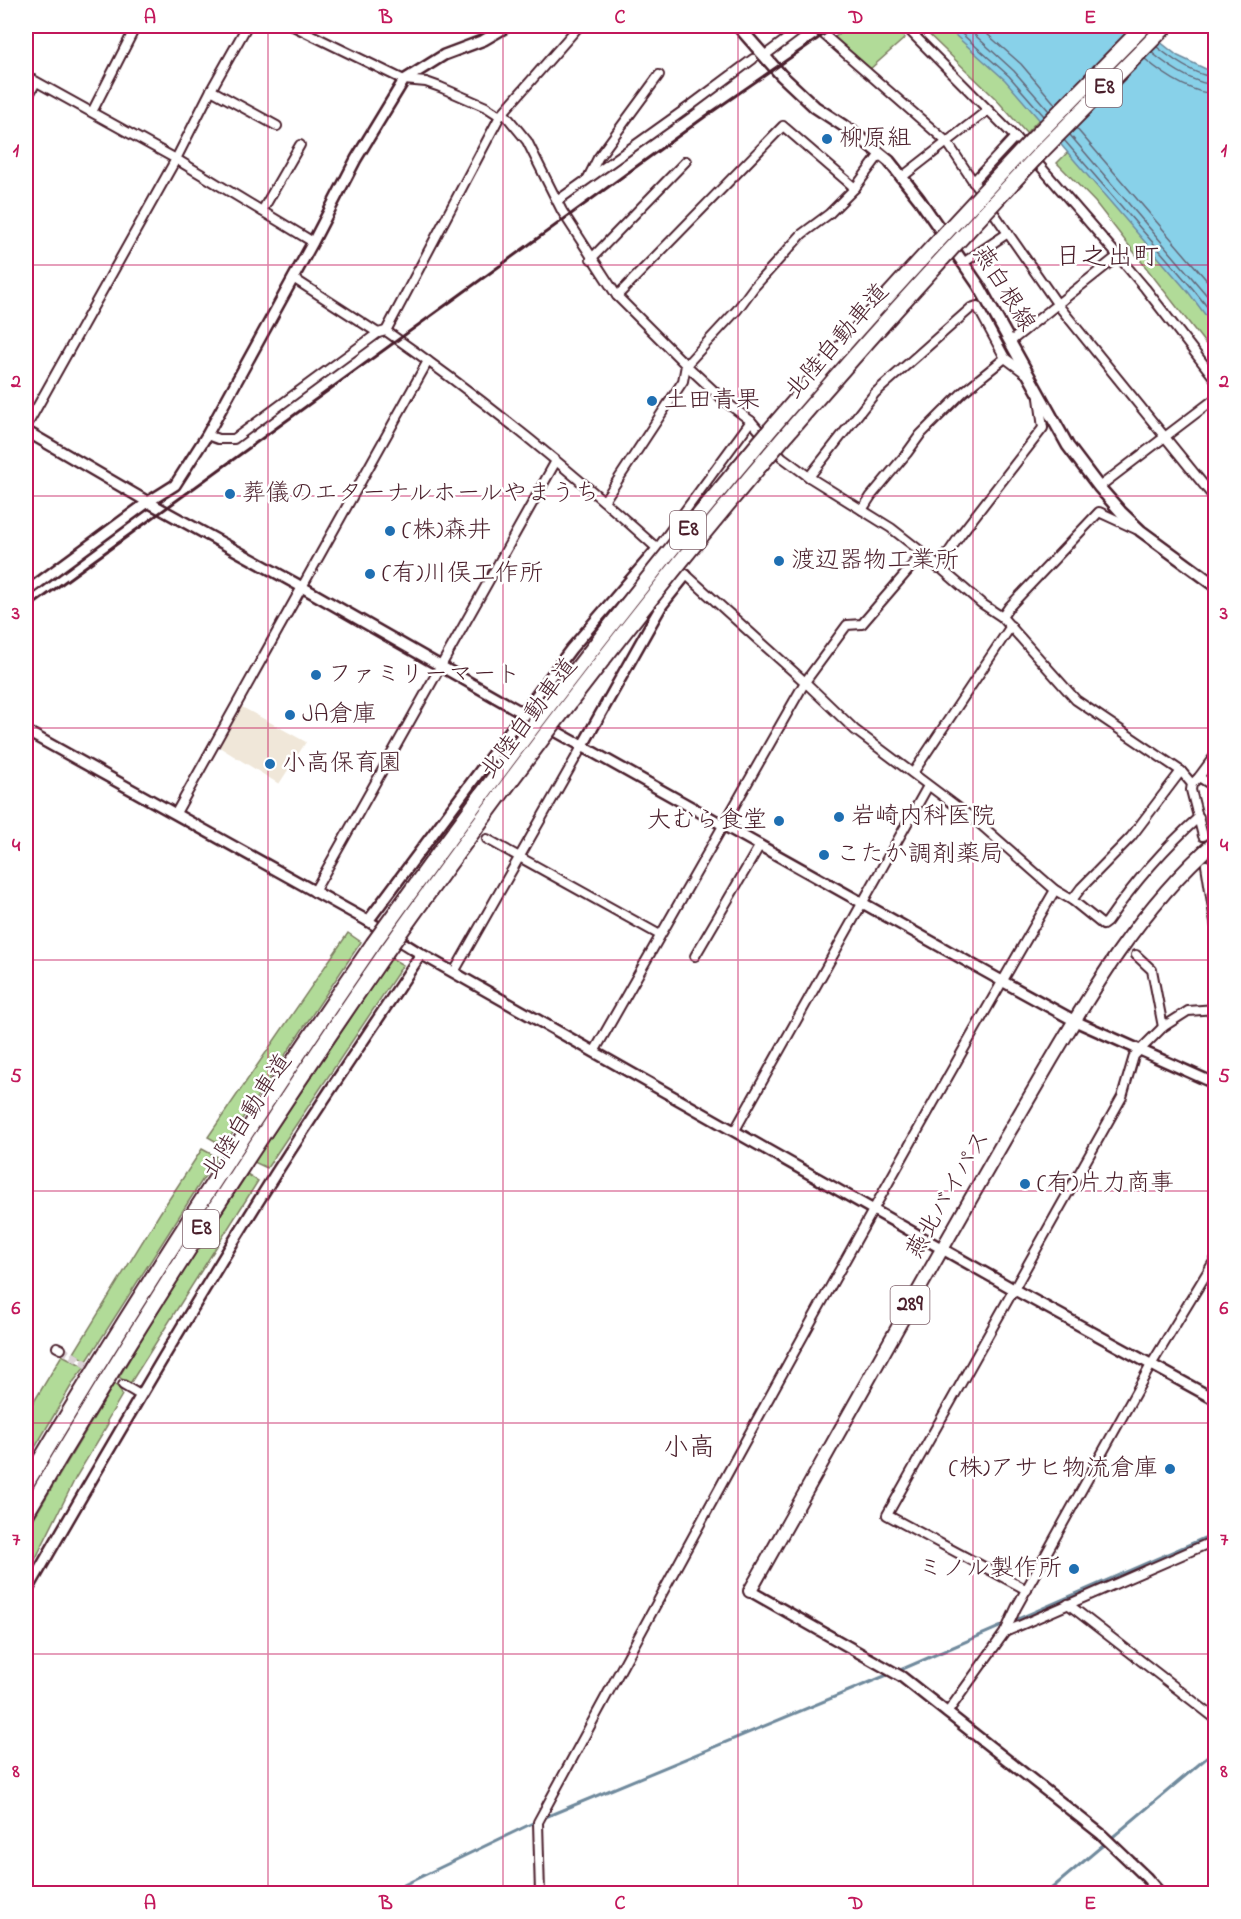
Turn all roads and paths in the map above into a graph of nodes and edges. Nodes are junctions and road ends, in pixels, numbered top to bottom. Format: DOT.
graph roads {
  1 [pos="136,26"];
  2 [pos="247,26"];
  3 [pos="293,26"];
  4 [pos="508,26"];
  5 [pos="579,26"];
  6 [pos="738,26"];
  7 [pos="804,26"];
  8 [pos="814,26"];
  9 [pos="905,26"];
  10 [pos="1144,26"];
  11 [pos="1166,26"];
  12 [pos="307,29"];
  13 [pos="758,57"];
  14 [pos="659,75"];
  15 [pos="26,76"];
  16 [pos="404,80"];
  17 [pos="36,82"];
  18 [pos="211,90"];
  19 [pos="26,100"];
  20 [pos="988,110"];
  21 [pos="92,112"];
  22 [pos="502,114"];
  23 [pos="277,126"];
  24 [pos="1015,137"];
  25 [pos="947,142"];
  26 [pos="300,145"];
  27 [pos="880,154"];
  28 [pos="176,159"];
  29 [pos="686,161"];
  30 [pos="902,177"];
  31 [pos="588,179"];
  32 [pos="973,182"];
  33 [pos="855,188"];
  34 [pos="557,201"];
  35 [pos="262,211"];
  36 [pos="1008,233"];
  37 [pos="313,242"];
  38 [pos="1118,256"];
  39 [pos="591,259"];
  40 [pos="963,263"];
  41 [pos="293,279"];
  42 [pos="617,296"];
  43 [pos="1058,305"];
  44 [pos="382,332"];
  45 [pos="1011,341"];
  46 [pos="1005,358"];
  47 [pos="428,360"];
  48 [pos="686,366"];
  49 [pos="1029,376"];
  50 [pos="1215,380"];
  51 [pos="1038,393"];
  52 [pos="1215,398"];
  53 [pos="751,421"];
  54 [pos="26,429"];
  55 [pos="207,435"];
  56 [pos="1164,437"];
  57 [pos="556,461"];
  58 [pos="809,477"];
  59 [pos="1099,487"];
  60 [pos="1215,500"];
  61 [pos="604,501"];
  62 [pos="148,502"];
  63 [pos="862,510"];
  64 [pos="1141,531"];
  65 [pos="657,549"];
  66 [pos="923,554"];
  67 [pos="938,568"];
  68 [pos="686,575"];
  69 [pos="1215,586"];
  70 [pos="302,587"];
  71 [pos="26,592"];
  72 [pos="1002,617"];
  73 [pos="1011,626"];
  74 [pos="442,666"];
  75 [pos="805,682"];
  76 [pos="523,713"];
  77 [pos="26,731"];
  78 [pos="583,745"];
  79 [pos="1215,753"];
  80 [pos="1181,771"];
  81 [pos="913,773"];
  82 [pos="1199,777"];
  83 [pos="1192,784"];
  84 [pos="928,786"];
  85 [pos="1215,788"];
  86 [pos="176,813"];
  87 [pos="1198,817"];
  88 [pos="723,824"];
  89 [pos="1209,838"];
  90 [pos="487,839"];
  91 [pos="760,845"];
  92 [pos="519,856"];
  93 [pos="1206,865"];
  94 [pos="1055,890"];
  95 [pos="314,892"];
  96 [pos="1072,900"];
  97 [pos="862,903"];
  98 [pos="368,921"];
  99 [pos="1215,928"];
  100 [pos="660,935"];
  101 [pos="421,954"];
  102 [pos="1136,955"];
  103 [pos="695,956"];
  104 [pos="454,972"];
  105 [pos="1002,981"];
  106 [pos="1215,1009"];
  107 [pos="1075,1021"];
  108 [pos="1163,1027"];
  109 [pos="1139,1050"];
  110 [pos="594,1052"];
  111 [pos="1215,1084"];
  112 [pos="735,1130"];
  113 [pos="874,1210"];
  114 [pos="942,1248"];
  115 [pos="1215,1258"];
  116 [pos="1015,1290"];
  117 [pos="1151,1365"];
  118 [pos="123,1385"];
  119 [pos="140,1395"];
  120 [pos="1215,1400"];
  121 [pos="26,1484"];
  122 [pos="26,1514"];
  123 [pos="1215,1540"];
  124 [pos="1027,1590"];
  125 [pos="750,1591"];
  126 [pos="26,1593"];
  127 [pos="1068,1604"];
  128 [pos="1005,1632"];
  129 [pos="947,1713"];
  130 [pos="1215,1719"];
  131 [pos="540,1893"];
  132 [pos="1161,1893"];
  1 -- 21 [label="street"];
  2 -- 18 [label="street"];
  3 -- 12 [label="street"];
  4 -- 16 [label="street"];
  5 -- 22 [label="street"];
  6 -- 13 [label="main road, 燕白根線"];
  7 -- 13 [label="street"];
  8 -- 25 [label="street"];
  9 -- 20 [label="street"];
  10 -- 121 [label="highway, 北陸自動車道 / E8, bridge"];
  11 -- 122 [label="highway, 北陸自動車道 / E8, bridge"];
  12 -- 16 [label="street"];
  13 -- 27 [label="main road, 燕白根線"];
  13 -- 31 [label="street"];
  14 -- 31 [label="street"];
  15 -- 17 [label="street"];
  16 -- 22 [label="street"];
  16 -- 37 [label="street"];
  17 -- 19 [label="street"];
  17 -- 21 [label="street"];
  18 -- 23 [label="street"];
  18 -- 28 [label="street"];
  20 -- 24 [label="street"];
  20 -- 25 [label="street"];
  21 -- 28 [label="street"];
  22 -- 34 [label="street"];
  22 -- 44 [label="street"];
  24 -- 32 [label="street"];
  24 -- 38 [label="street"];
  25 -- 30 [label="street"];
  25 -- 32 [label="street"];
  26 -- 35 [label="street"];
  27 -- 30 [label="main road, 燕白根線"];
  27 -- 33 [label="street"];
  28 -- 35 [label="street"];
  28 -- 54 [label="street"];
  29 -- 39 [label="street"];
  30 -- 40 [label="main road, 燕白根線"];
  31 -- 34 [label="street"];
  32 -- 36 [label="street"];
  33 -- 42 [label="street"];
  33 -- 48 [label="street"];
  34 -- 39 [label="street"];
  35 -- 37 [label="street"];
  36 -- 40 [label="street"];
  36 -- 43 [label="street"];
  37 -- 41 [label="street"];
  38 -- 43 [label="street"];
  38 -- 50 [label="street"];
  39 -- 42 [label="street"];
  40 -- 45 [label="main road, 燕白根線"];
  41 -- 44 [label="street"];
  41 -- 55 [label="street"];
  42 -- 48 [label="street"];
  43 -- 45 [label="street"];
  43 -- 56 [label="street"];
  44 -- 47 [label="street"];
  44 -- 55 [label="street"];
  45 -- 49 [label="main road, 燕白根線"];
  46 -- 49 [label="street"];
  46 -- 58 [label="street"];
  46 -- 63 [label="street"];
  47 -- 57 [label="street"];
  47 -- 70 [label="street"];
  48 -- 53 [label="street"];
  48 -- 61 [label="street"];
  49 -- 51 [label="main road, 燕白根線"];
  51 -- 59 [label="main road, 燕白根線"];
  51 -- 67 [label="street"];
  52 -- 56 [label="street"];
  53 -- 58 [label="street"];
  53 -- 65 [label="street"];
  54 -- 62 [label="street"];
  55 -- 62 [label="street"];
  56 -- 59 [label="street"];
  56 -- 60 [label="street"];
  57 -- 61 [label="street"];
  57 -- 74 [label="street"];
  58 -- 63 [label="street"];
  59 -- 64 [label="main road, 燕白根線"];
  61 -- 65 [label="street"];
  62 -- 70 [label="street"];
  62 -- 71 [label="street"];
  63 -- 66 [label="street"];
  64 -- 69 [label="main road, 燕白根線"];
  64 -- 72 [label="street"];
  65 -- 68 [label="street"];
  65 -- 76 [label="street"];
  66 -- 67 [label="street"];
  66 -- 75 [label="street"];
  67 -- 72 [label="street"];
  68 -- 75 [label="street"];
  68 -- 78 [label="street"];
  70 -- 74 [label="street"];
  70 -- 86 [label="street"];
  72 -- 73 [label="street"];
  73 -- 80 [label="street"];
  73 -- 81 [label="street"];
  74 -- 76 [label="street"];
  74 -- 95 [label="street"];
  75 -- 81 [label="street"];
  75 -- 88 [label="street"];
  76 -- 78 [label="street"];
  76 -- 98 [label="street"];
  77 -- 86 [label="street"];
  78 -- 88 [label="street"];
  78 -- 92 [label="street"];
  79 -- 82 [label="street"];
  80 -- 83 [label="street"];
  80 -- 96 [label="street"];
  81 -- 84 [label="street"];
  82 -- 83 [label="street"];
  82 -- 85 [label="street"];
  83 -- 87 [label="street"];
  84 -- 94 [label="street"];
  84 -- 97 [label="street"];
  86 -- 95 [label="street"];
  87 -- 89 [label="street"];
  87 -- 96 [label="street"];
  88 -- 91 [label="street"];
  88 -- 100 [label="street"];
  89 -- 107 [label="highway, 燕北バイパス / 289"];
  90 -- 92 [label="street"];
  91 -- 97 [label="street"];
  91 -- 103 [label="street"];
  92 -- 100 [label="street"];
  92 -- 104 [label="street"];
  93 -- 99 [label="street"];
  94 -- 96 [label="street"];
  94 -- 105 [label="street"];
  95 -- 98 [label="street"];
  97 -- 105 [label="street"];
  97 -- 112 [label="street"];
  98 -- 101 [label="street"];
  100 -- 110 [label="street"];
  101 -- 104 [label="street"];
  101 -- 119 [label="street"];
  102 -- 108 [label="street"];
  104 -- 110 [label="street"];
  105 -- 107 [label="street"];
  105 -- 113 [label="street"];
  106 -- 108 [label="street"];
  107 -- 109 [label="street"];
  107 -- 114 [label="highway, 燕北バイパス / 289"];
  108 -- 109 [label="street"];
  109 -- 111 [label="street"];
  109 -- 116 [label="street"];
  110 -- 112 [label="street"];
  112 -- 113 [label="street"];
  113 -- 114 [label="street"];
  113 -- 131 [label="street"];
  114 -- 116 [label="street"];
  114 -- 125 [label="highway, 燕北バイパス / 289"];
  115 -- 117 [label="street"];
  116 -- 117 [label="street"];
  116 -- 124 [label="street"];
  117 -- 120 [label="street"];
  117 -- 124 [label="street"];
  118 -- 119 [label="street"];
  119 -- 126 [label="street"];
  123 -- 127 [label="street"];
  124 -- 128 [label="street"];
  125 -- 129 [label="street"];
  127 -- 128 [label="street"];
  127 -- 130 [label="street"];
  128 -- 129 [label="street"];
  129 -- 132 [label="street"];
}
